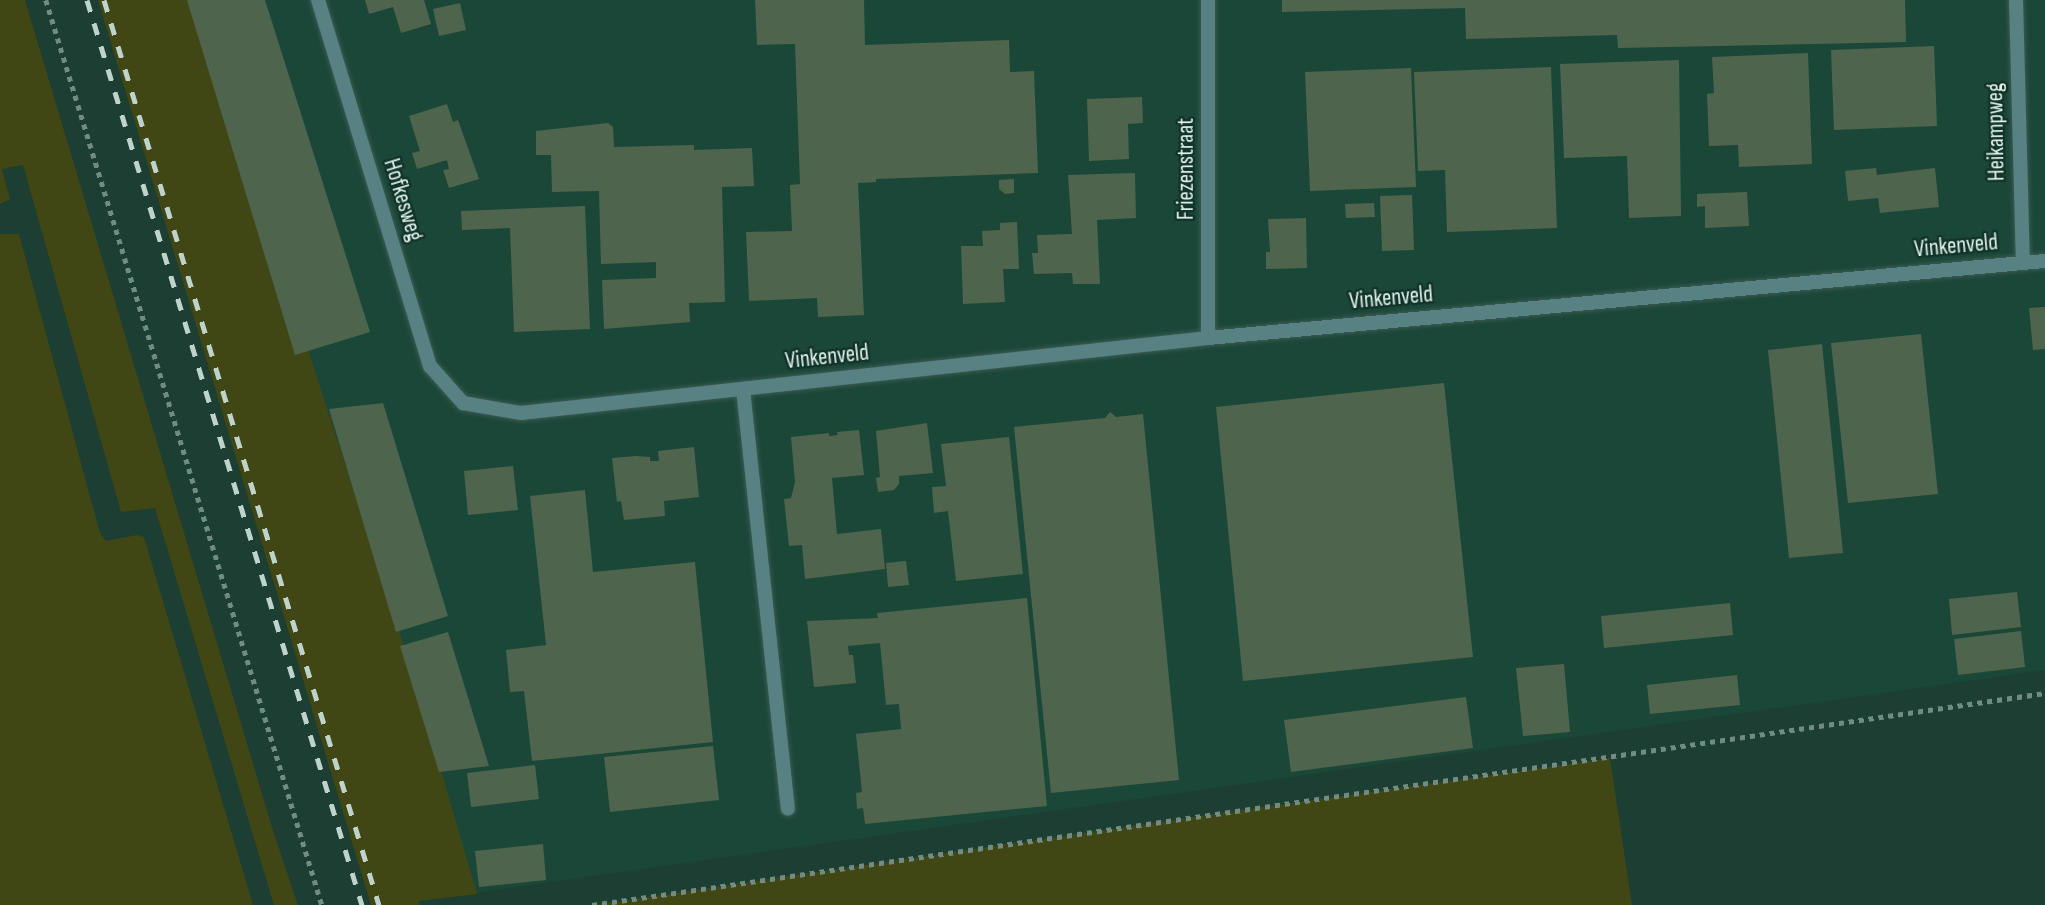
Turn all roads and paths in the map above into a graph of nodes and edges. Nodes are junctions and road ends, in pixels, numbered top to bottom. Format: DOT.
graph roads {
  1 [pos="46,0"];
  2 [pos="318,0"];
  3 [pos="1208,0"];
  4 [pos="2016,0"];
  5 [pos="2045,261"];
  6 [pos="2023,263"];
  7 [pos="1208,338"];
  8 [pos="743,389"];
  9 [pos="463,403"];
  10 [pos="2045,693"];
  11 [pos="788,809"];
  12 [pos="323,905"];
  13 [pos="592,905"];
  1 -- 12 [label="path"];
  2 -- 9 [label="street, Hofkesweg"];
  3 -- 7 [label="street, Friezenstraat"];
  4 -- 6 [label="street, Heikampweg"];
  5 -- 6 [label="street, Vinkenveld"];
  6 -- 7 [label="street, Vinkenveld"];
  7 -- 8 [label="street, Vinkenveld"];
  8 -- 9 [label="street, Vinkenveld"];
  8 -- 11 [label="street"];
  10 -- 13 [label="path"];
}
